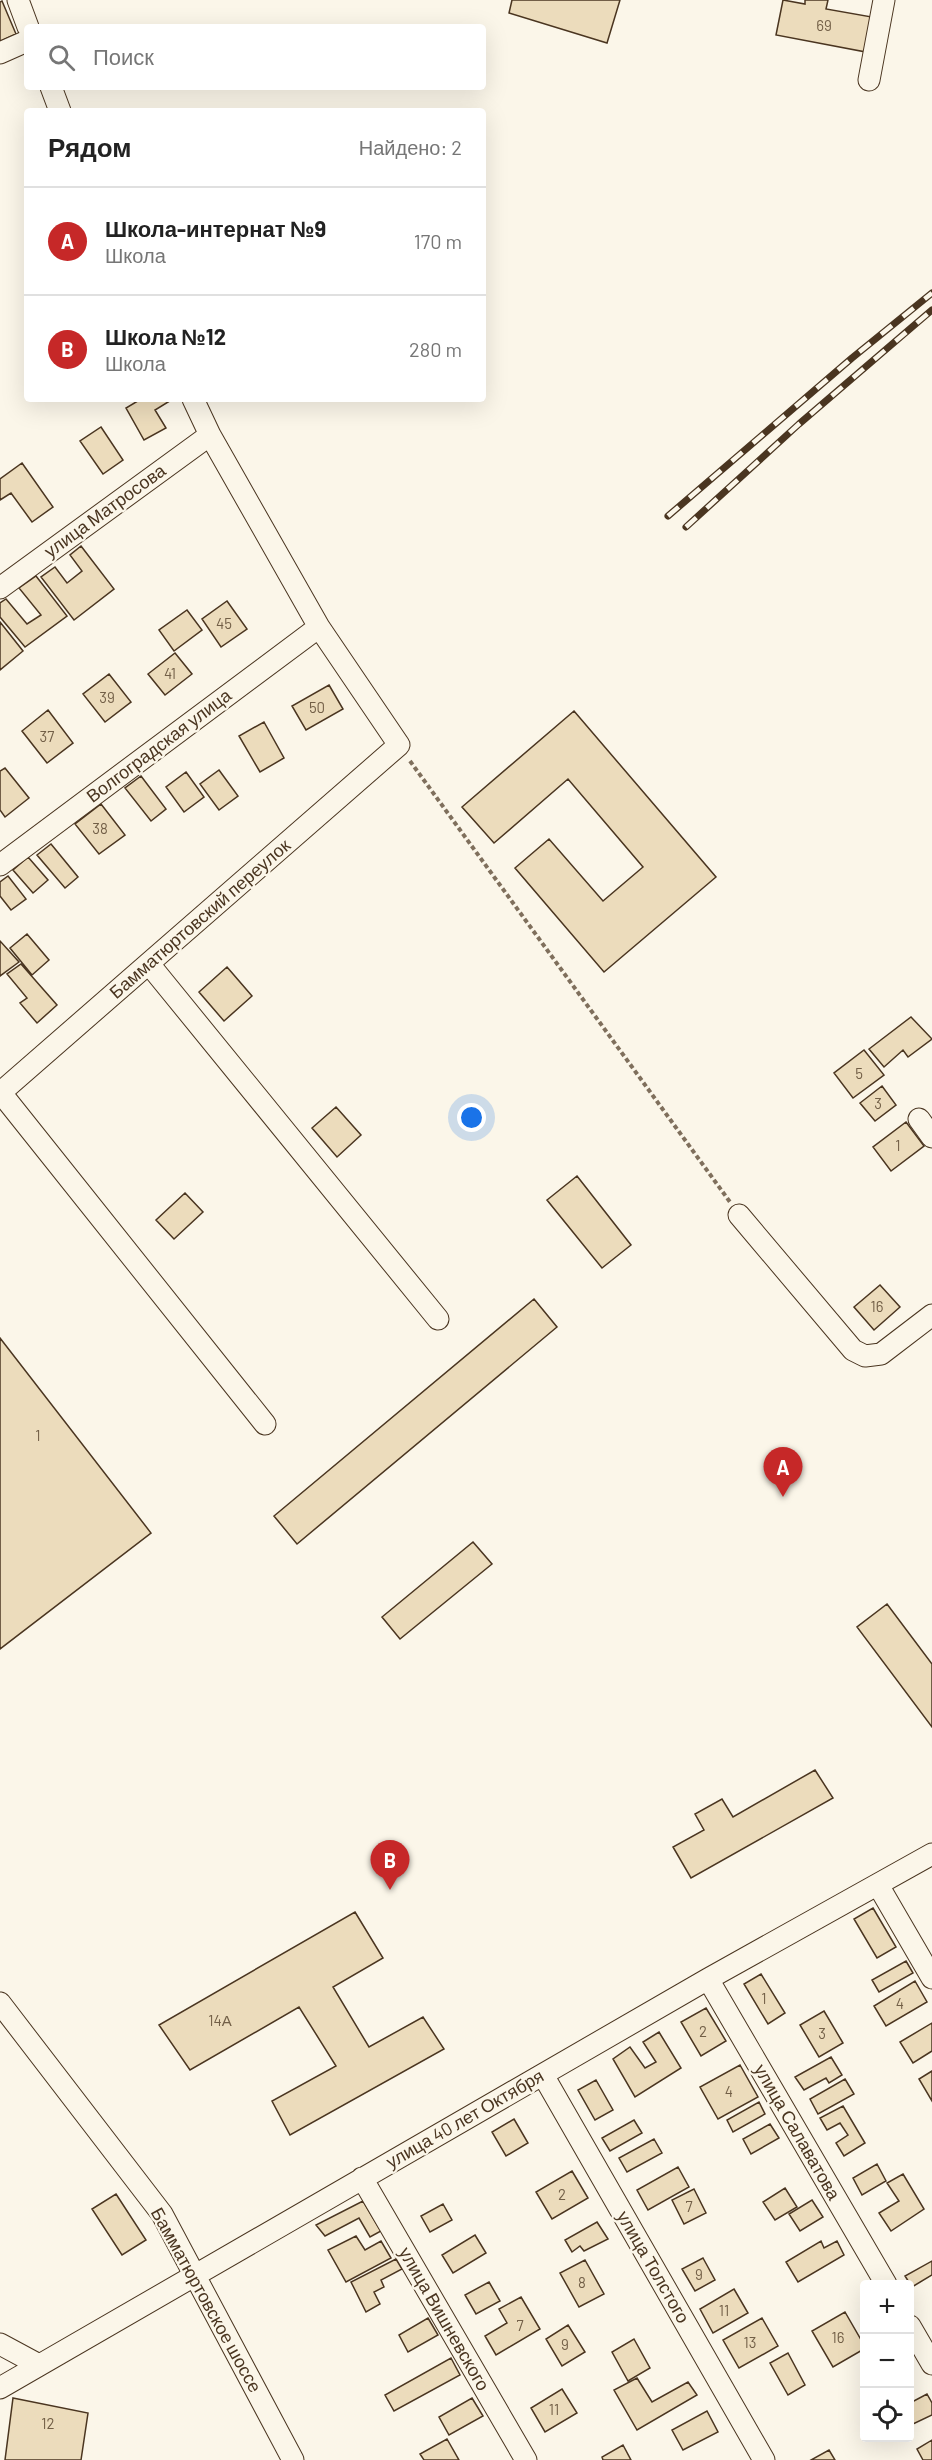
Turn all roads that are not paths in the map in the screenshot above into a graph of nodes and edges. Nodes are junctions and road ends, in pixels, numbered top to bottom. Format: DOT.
graph roads {
  1 [pos="18,0"];
  2 [pos="884,0"];
  3 [pos="27,24"];
  4 [pos="24,41"];
  5 [pos="0,53"];
  6 [pos="869,80"];
  7 [pos="52,90"];
  8 [pos="59,108"];
  9 [pos="194,402"];
  10 [pos="210,435"];
  11 [pos="0,588"];
  12 [pos="319,627"];
  13 [pos="0,865"];
  14 [pos="149,964"];
  15 [pos="0,1093"];
  16 [pos="919,1119"];
  17 [pos="932,1137"];
  18 [pos="740,1215"];
  19 [pos="932,1315"];
  20 [pos="438,1319"];
  21 [pos="265,1424"];
  22 [pos="932,1854"];
  23 [pos="878,1885"];
  24 [pos="932,1977"];
  25 [pos="708,1979"];
  26 [pos="0,2003"];
  27 [pos="543,2074"];
  28 [pos="362,2178"];
  29 [pos="195,2275"];
  30 [pos="883,2280"];
  31 [pos="914,2334"];
  32 [pos="0,2344"];
  33 [pos="932,2364"];
  34 [pos="39,2366"];
  35 [pos="0,2388"];
  36 [pos="293,2460"];
  37 [pos="526,2460"];
  38 [pos="764,2460"];
  1 -- 3 [label="street"];
  2 -- 6 [label="street"];
  4 -- 5 [label="street"];
  7 -- 8 [label="street"];
  9 -- 10 [label="street"];
  10 -- 11 [label="street, улица Матросова"];
  10 -- 12 [label="street"];
  12 -- 13 [label="street, Волгоградская улица"];
  12 -- 14 [label="street, Бамматюртовский переулок"];
  14 -- 15 [label="street, Бамматюртовский переулок"];
  14 -- 20 [label="street"];
  15 -- 21 [label="street"];
  16 -- 17 [label="street"];
  18 -- 19 [label="street"];
  22 -- 23 [label="street, улица 40 лет Октября"];
  23 -- 24 [label="street"];
  23 -- 25 [label="street, улица 40 лет Октября"];
  25 -- 27 [label="street, улица 40 лет Октября"];
  25 -- 30 [label="street, улица Салаватова"];
  26 -- 29 [label="street, Бамматюртовское шоссе"];
  27 -- 28 [label="street, улица 40 лет Октября"];
  27 -- 38 [label="street, улица Толстого"];
  28 -- 29 [label="street, улица 40 лет Октября"];
  28 -- 37 [label="street, улица Вишневского"];
  29 -- 34 [label="street, улица 40 лет Октября"];
  29 -- 36 [label="street, Бамматюртовское шоссе"];
  31 -- 33 [label="street"];
  32 -- 34 [label="street"];
  34 -- 35 [label="street, улица 40 лет Октября"];
}
